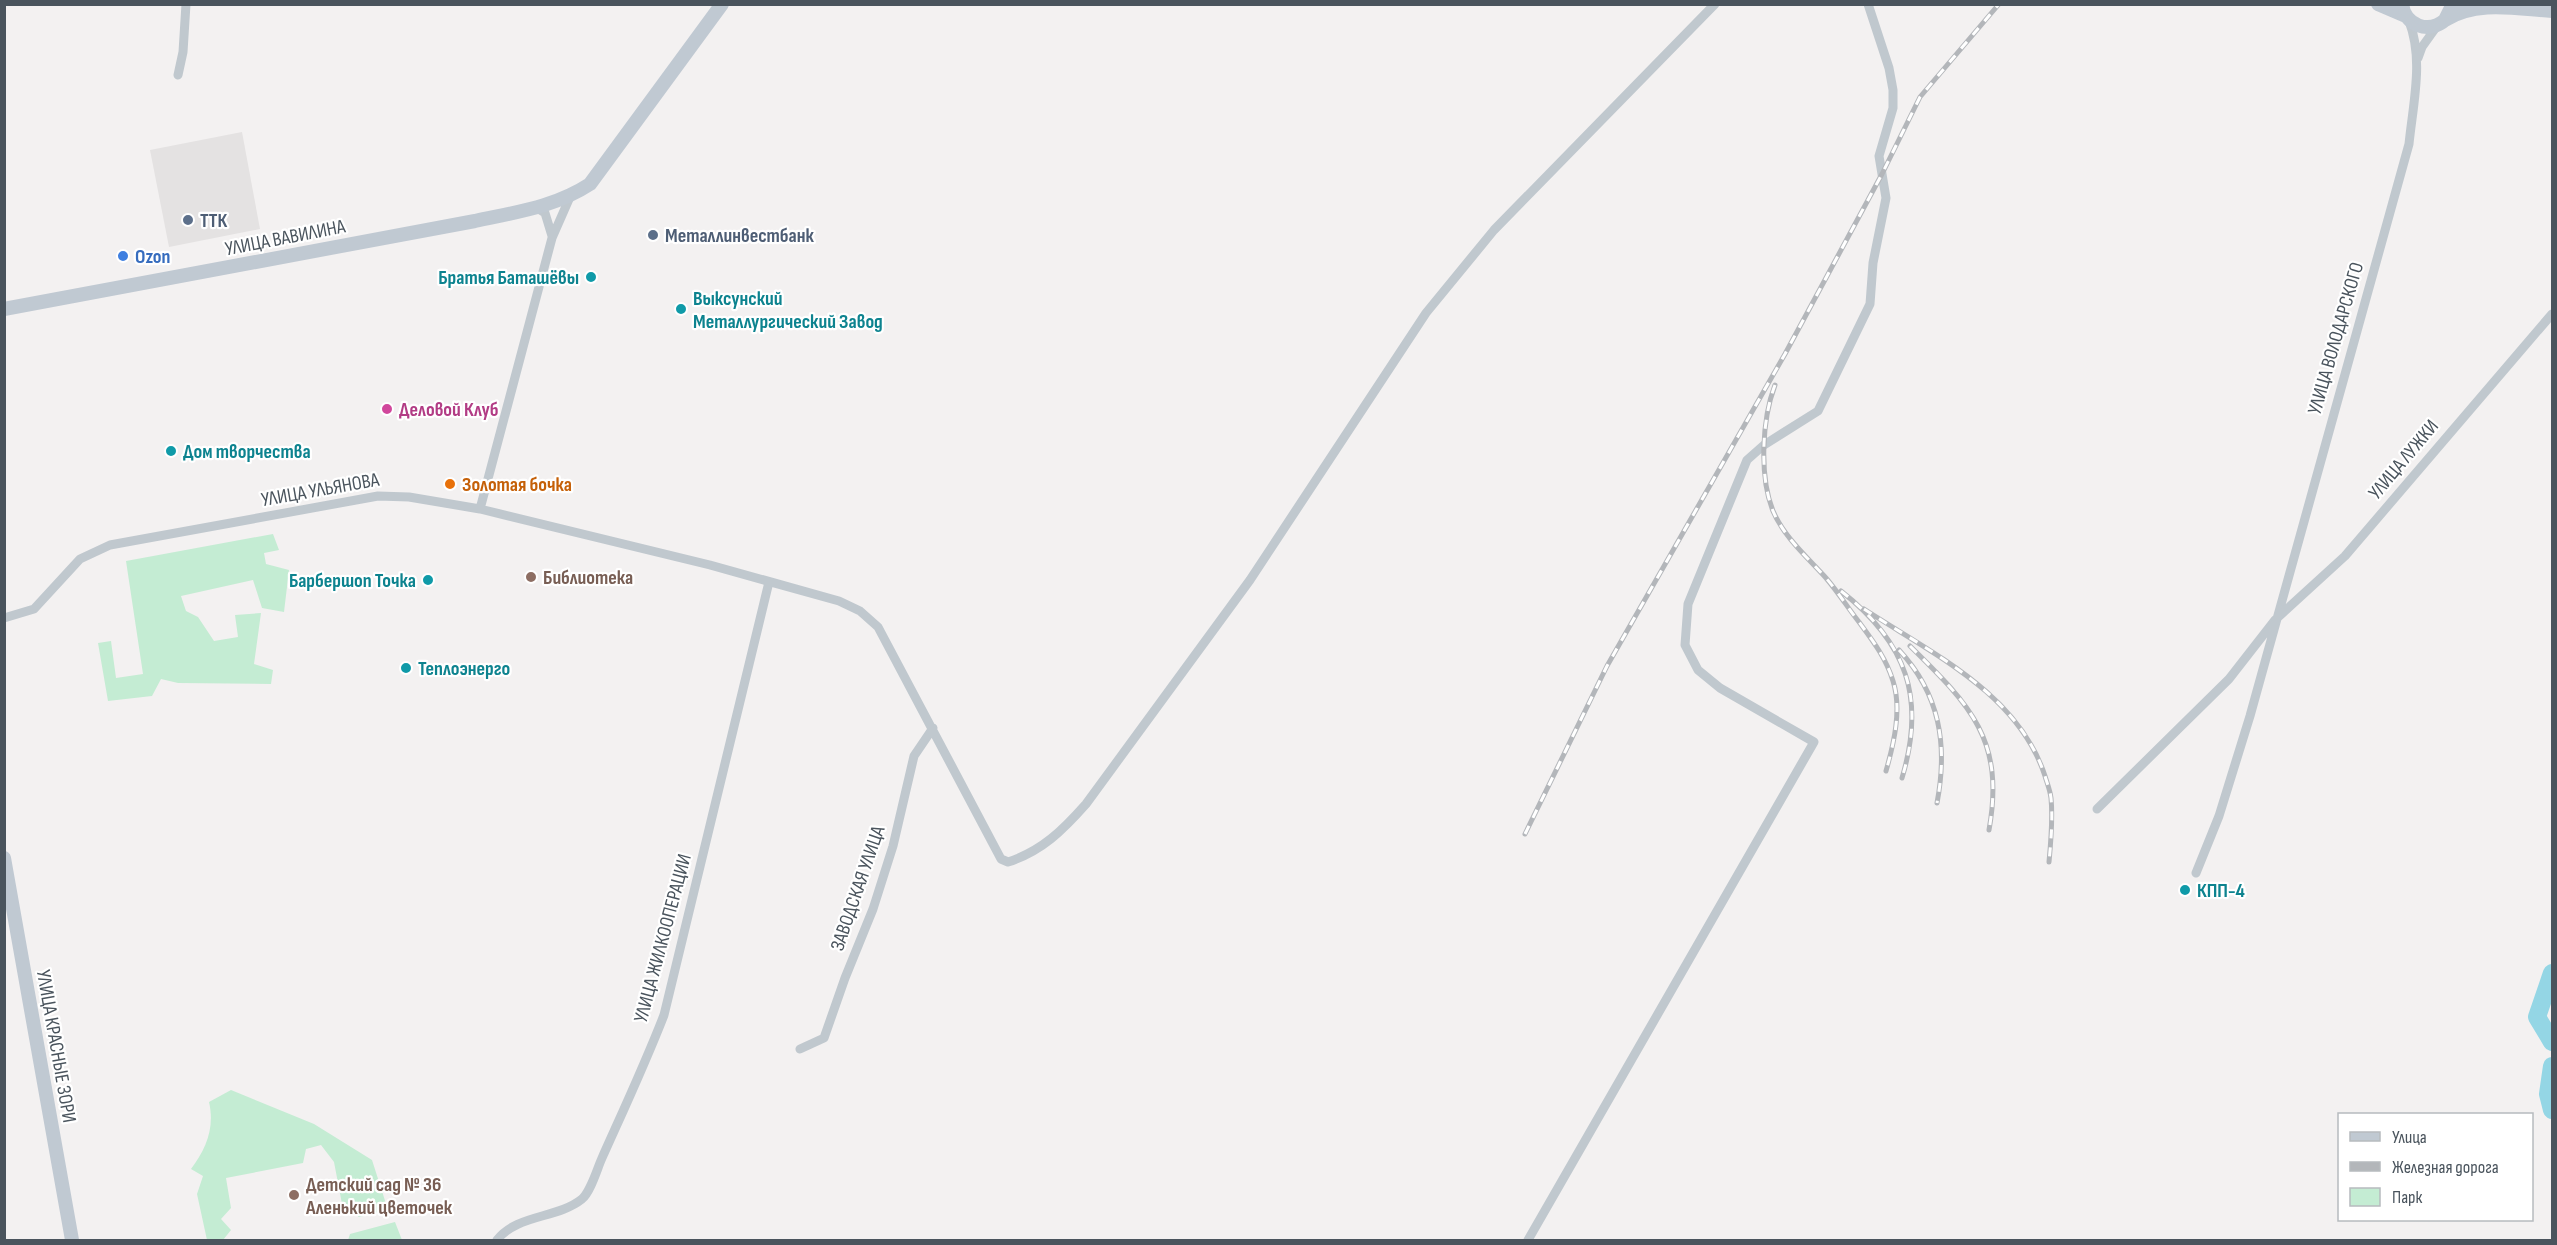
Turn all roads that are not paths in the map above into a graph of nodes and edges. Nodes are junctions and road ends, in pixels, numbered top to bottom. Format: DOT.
graph roads {
  1 [pos="186,4"];
  2 [pos="722,4"];
  3 [pos="1715,4"];
  4 [pos="1868,4"];
  5 [pos="2378,4"];
  6 [pos="2453,4"];
  7 [pos="2476,6"];
  8 [pos="2553,11"];
  9 [pos="2406,14"];
  10 [pos="2441,23"];
  11 [pos="2417,63"];
  12 [pos="178,75"];
  13 [pos="570,197"];
  14 [pos="537,208"];
  15 [pos="552,238"];
  16 [pos="4,309"];
  17 [pos="2553,314"];
  18 [pos="480,509"];
  19 [pos="769,582"];
  20 [pos="4,618"];
  21 [pos="2275,620"];
  22 [pos="933,728"];
  23 [pos="2097,809"];
  24 [pos="4,858"];
  25 [pos="2196,873"];
  26 [pos="9,911"];
  27 [pos="800,1049"];
  28 [pos="72,1240"];
  29 [pos="497,1240"];
  30 [pos="1527,1240"];
  1 -- 12 [label="street"];
  2 -- 13 [label="street, УЛИЦА ВАВИЛИНА"];
  3 -- 22 [label="street, УЛИЦА УЛЬЯНОВА"];
  4 -- 30 [label="street"];
  5 -- 9 [label="street"];
  6 -- 10 [label="street"];
  7 -- 8 [label="street"];
  7 -- 10 [label="street"];
  9 -- 10 [label="street"];
  9 -- 11 [label="street"];
  10 -- 11 [label="street"];
  11 -- 21 [label="street, УЛИЦА ВОЛОДАРСКОГО"];
  13 -- 14 [label="street, УЛИЦА ВАВИЛИНА"];
  13 -- 15 [label="street"];
  14 -- 15 [label="street"];
  14 -- 16 [label="street, УЛИЦА ВАВИЛИНА"];
  15 -- 18 [label="street"];
  17 -- 21 [label="street, УЛИЦА ЛУЖКИ"];
  18 -- 19 [label="street, УЛИЦА УЛЬЯНОВА"];
  18 -- 20 [label="street, УЛИЦА УЛЬЯНОВА"];
  19 -- 22 [label="street, УЛИЦА УЛЬЯНОВА"];
  19 -- 29 [label="street, УЛИЦА ЖИЛКООПЕРАЦИИ"];
  21 -- 23 [label="street"];
  21 -- 25 [label="street, УЛИЦА ВОЛОДАРСКОГО"];
  22 -- 27 [label="street, ЗАВОДСКАЯ УЛИЦА"];
  24 -- 26 [label="street, УЛИЦА КРАСНЫЕ ЗОРИ"];
  26 -- 28 [label="street, УЛИЦА КРАСНЫЕ ЗОРИ"];
}
